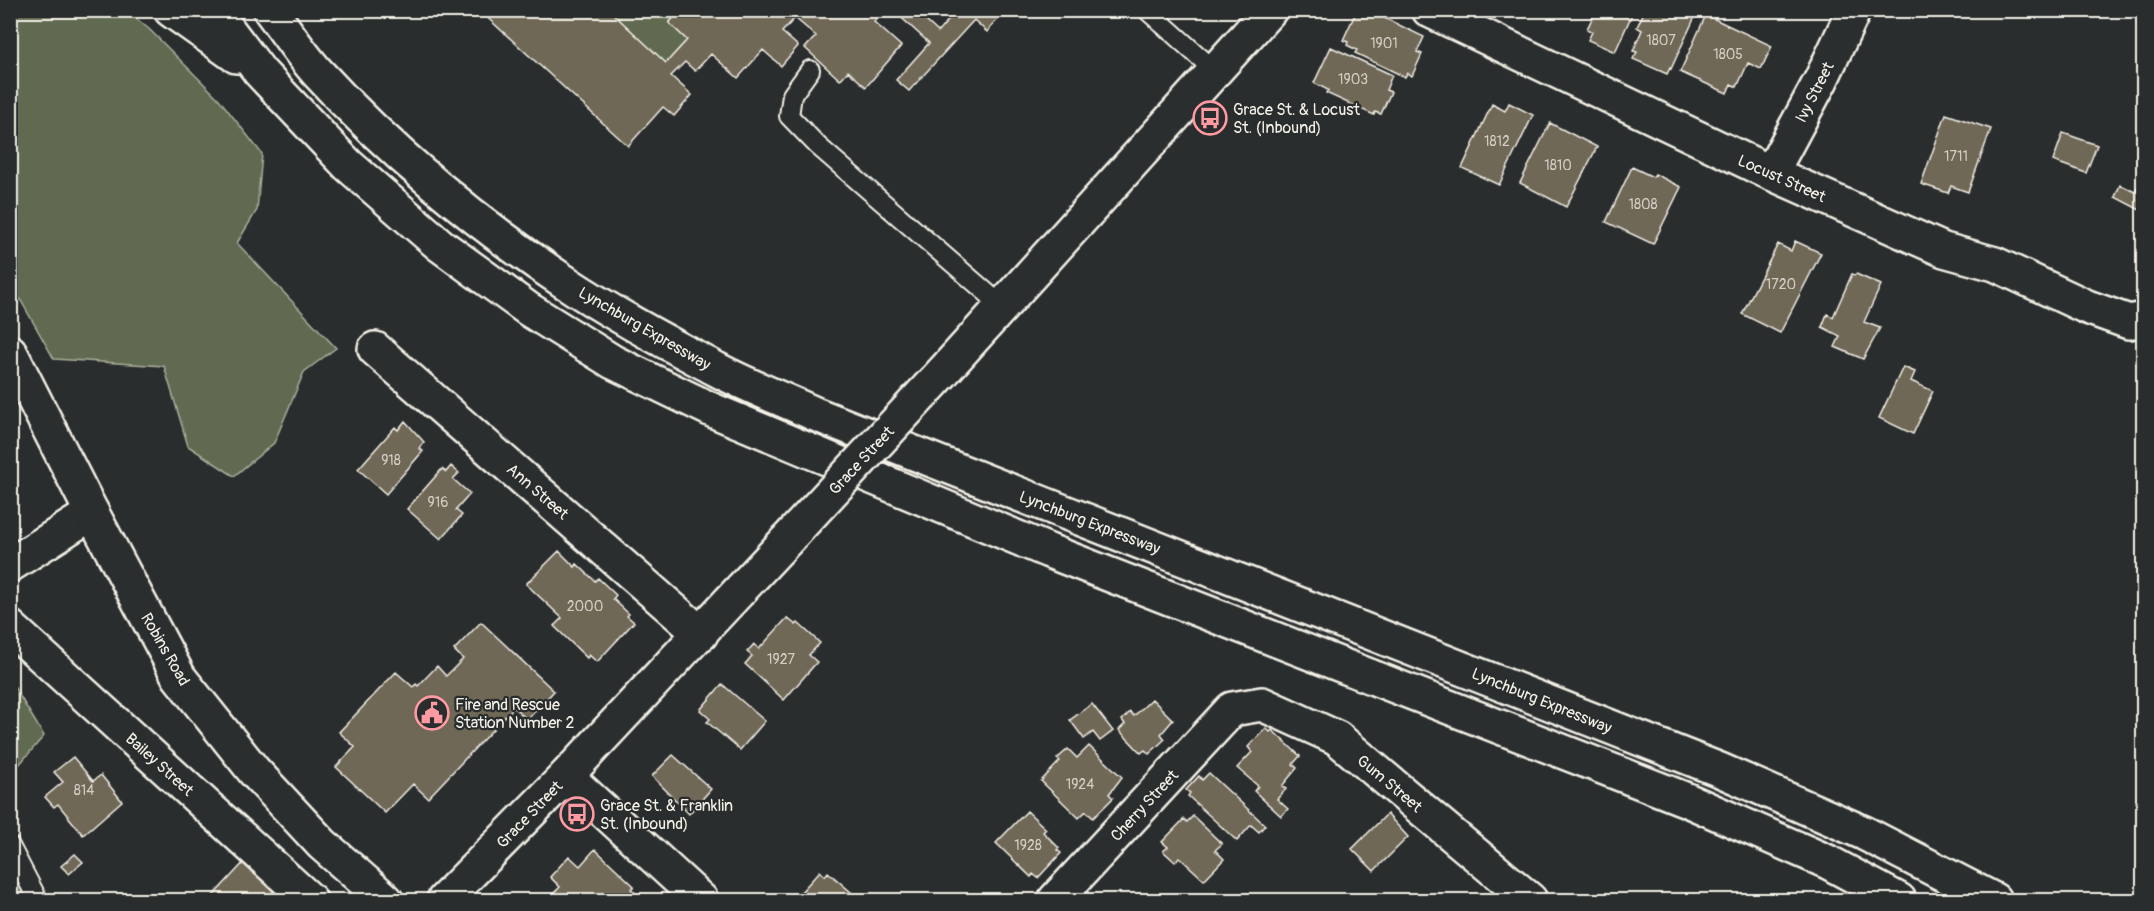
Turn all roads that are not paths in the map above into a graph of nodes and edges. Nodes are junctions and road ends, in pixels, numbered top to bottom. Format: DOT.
graph roads {
  1 [pos="171,10"];
  2 [pos="213,10"];
  3 [pos="270,10"];
  4 [pos="1147,10"];
  5 [pos="1270,10"];
  6 [pos="1429,10"];
  7 [pos="1854,10"];
  8 [pos="810,70"];
  9 [pos="1215,71"];
  10 [pos="260,72"];
  11 [pos="1771,173"];
  12 [pos="1002,306"];
  13 [pos="2144,319"];
  14 [pos="375,349"];
  15 [pos="10,352"];
  16 [pos="92,513"];
  17 [pos="10,565"];
  18 [pos="10,627"];
  19 [pos="701,634"];
  20 [pos="1232,709"];
  21 [pos="566,776"];
  22 [pos="10,846"];
  23 [pos="38,900"];
  24 [pos="310,900"];
  25 [pos="386,900"];
  26 [pos="444,900"];
  27 [pos="701,900"];
  28 [pos="1055,900"];
  29 [pos="1530,900"];
  30 [pos="1899,900"];
  31 [pos="1994,900"];
  1 -- 10 [label="main road"];
  2 -- 10 [label="main road"];
  3 -- 31 [label="main road, Lynchburg Expressway"];
  4 -- 9 [label="lane"];
  5 -- 9 [label="main road, Grace Street"];
  6 -- 11 [label="main road, Locust Street"];
  7 -- 11 [label="main road, Ivy Street"];
  8 -- 12 [label="lane"];
  9 -- 12 [label="main road, Grace Street"];
  10 -- 30 [label="main road"];
  11 -- 13 [label="main road, Locust Street"];
  12 -- 19 [label="main road, Grace Street, bridge"];
  14 -- 19 [label="main road, Ann Street"];
  15 -- 16 [label="main road, Robins Road"];
  16 -- 17 [label="main road"];
  16 -- 25 [label="main road, Robins Road"];
  18 -- 24 [label="main road, Bailey Street"];
  19 -- 21 [label="main road, Grace Street"];
  20 -- 28 [label="main road, Cherry Street"];
  20 -- 29 [label="main road, Gum Street"];
  21 -- 26 [label="main road, Grace Street"];
  21 -- 27 [label="main road"];
  22 -- 23 [label="lane"];
}
